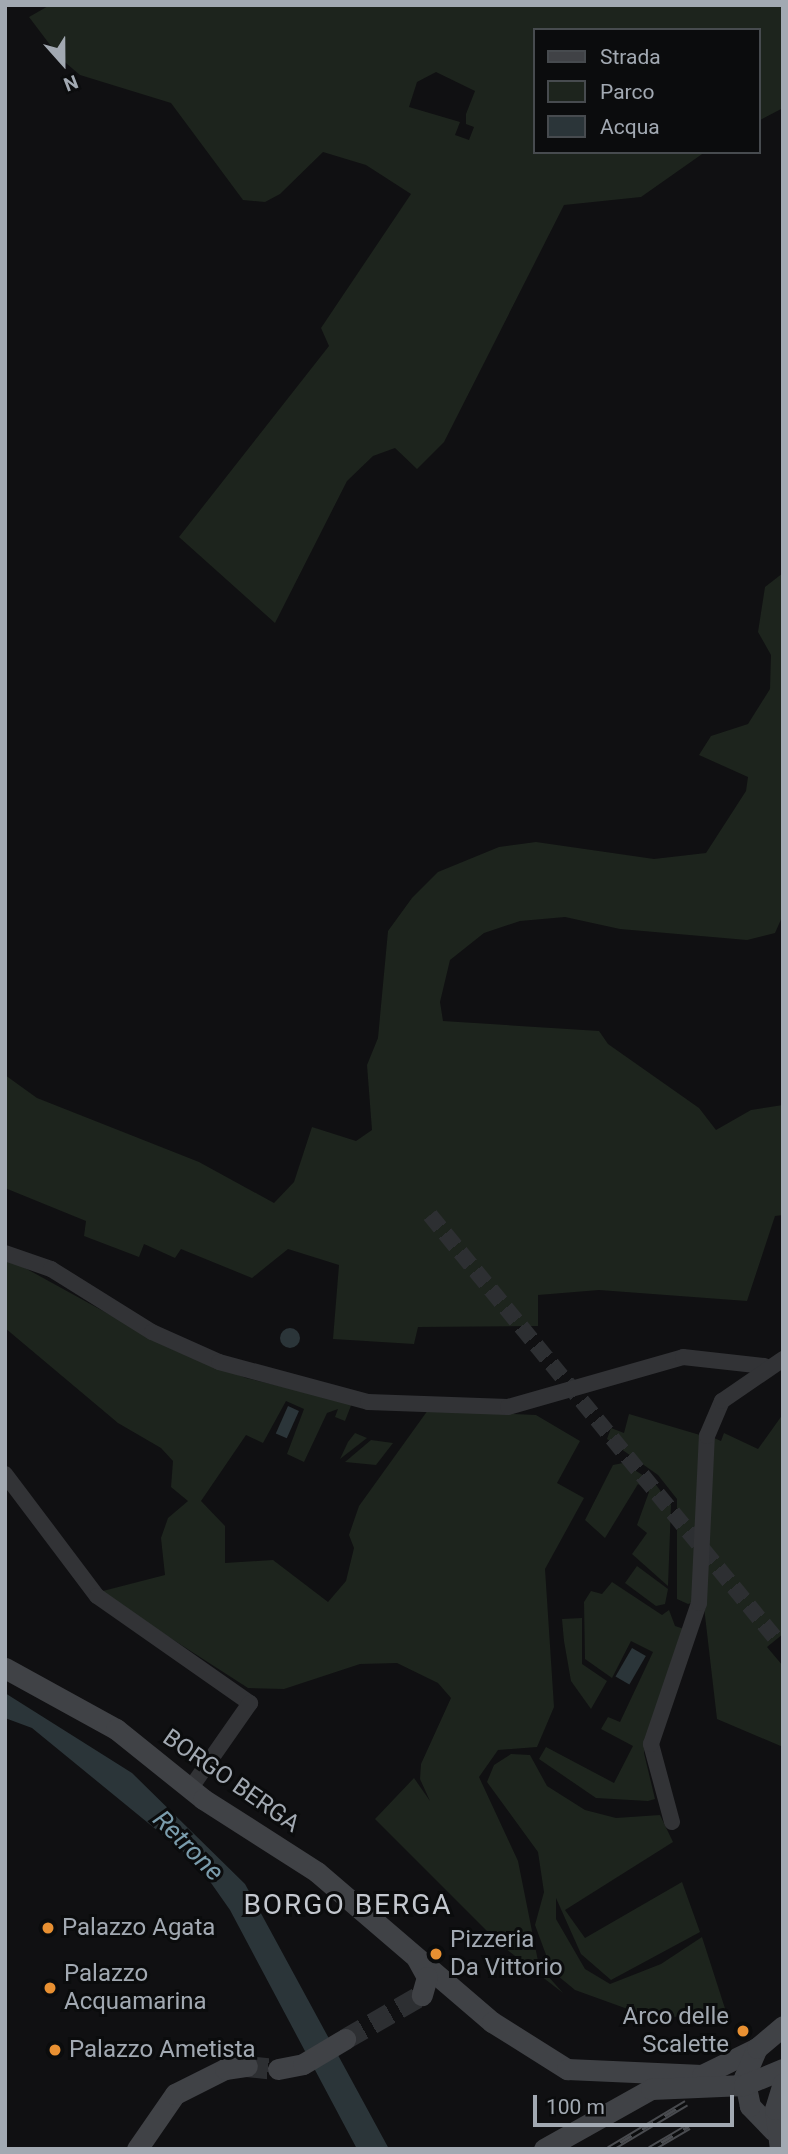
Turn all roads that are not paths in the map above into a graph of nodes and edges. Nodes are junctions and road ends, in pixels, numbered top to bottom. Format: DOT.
graph roads {
  1 [pos="5,1253"];
  2 [pos="783,1359"];
  3 [pos="765,1366"];
  4 [pos="5,1474"];
  5 [pos="5,1668"];
  6 [pos="190,1789"];
  7 [pos="672,1822"];
  8 [pos="414,1956"];
  9 [pos="457,1993"];
  10 [pos="783,2026"];
  11 [pos="341,2042"];
  12 [pos="757,2048"];
  13 [pos="247,2066"];
  14 [pos="278,2068"];
  15 [pos="783,2069"];
  16 [pos="589,2074"];
  17 [pos="783,2082"];
  18 [pos="744,2085"];
  19 [pos="582,2126"];
  20 [pos="778,2128"];
  21 [pos="137,2149"];
  22 [pos="544,2149"];
  1 -- 3 [label="street"];
  2 -- 3 [label="street"];
  3 -- 7 [label="street"];
  4 -- 6 [label="street"];
  5 -- 6 [label="main road, BORGO BERGA"];
  6 -- 8 [label="main road, BORGO BERGA"];
  8 -- 9 [label="main road, BORGO BERGA"];
  8 -- 9 [label="main road"];
  9 -- 16 [label="main road, BORGO BERGA"];
  10 -- 12 [label="main road, BORGO BERGA"];
  11 -- 14 [label="main road"];
  12 -- 16 [label="main road, BORGO BERGA"];
  12 -- 18 [label="main road"];
  13 -- 21 [label="main road"];
  15 -- 18 [label="main road"];
  16 -- 19 [label="main road"];
  17 -- 20 [label="main road"];
  18 -- 19 [label="main road"];
  18 -- 20 [label="main road"];
  19 -- 22 [label="main road"];
}
